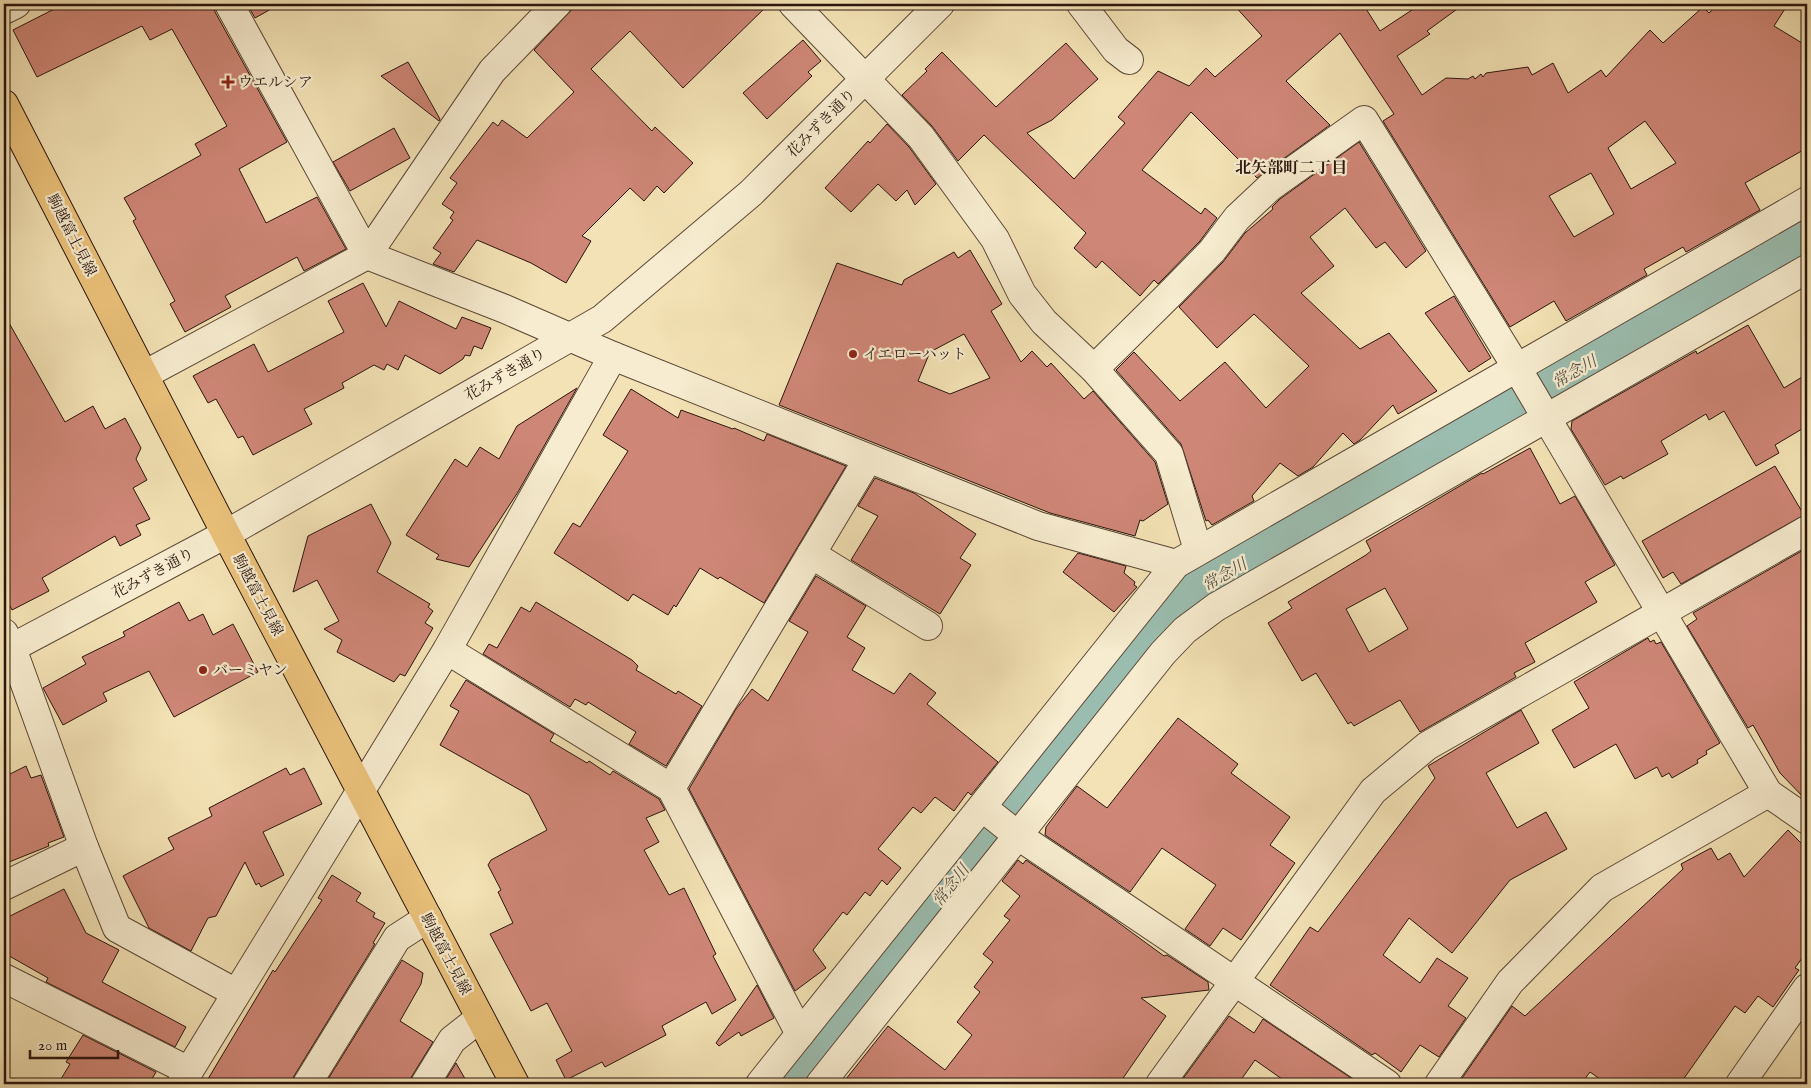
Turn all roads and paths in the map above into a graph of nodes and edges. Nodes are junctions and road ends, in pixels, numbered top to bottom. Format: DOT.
graph roads {
  1 [pos="16,4"];
  2 [pos="229,4"];
  3 [pos="557,4"];
  4 [pos="793,4"];
  5 [pos="940,4"];
  6 [pos="1081,4"];
  7 [pos="4,10"];
  8 [pos="1129,60"];
  9 [pos="865,78"];
  10 [pos="4,104"];
  11 [pos="1807,201"];
  12 [pos="367,255"];
  13 [pos="1807,269"];
  14 [pos="570,337"];
  15 [pos="613,356"];
  16 [pos="1517,368"];
  17 [pos="1094,369"];
  18 [pos="144,375"];
  19 [pos="1545,418"];
  20 [pos="868,459"];
  21 [pos="1807,530"];
  22 [pos="226,534"];
  23 [pos="811,554"];
  24 [pos="1187,557"];
  25 [pos="1660,613"];
  26 [pos="928,626"];
  27 [pos="6,644"];
  28 [pos="446,650"];
  29 [pos="671,788"];
  30 [pos="360,790"];
  31 [pos="1768,794"];
  32 [pos="982,807"];
  33 [pos="1807,820"];
  34 [pos="1017,835"];
  35 [pos="84,847"];
  36 [pos="4,886"];
  37 [pos="428,918"];
  38 [pos="4,978"];
  39 [pos="1233,982"];
  40 [pos="1807,988"];
  41 [pos="236,994"];
  42 [pos="480,1018"];
  43 [pos="800,1034"];
  44 [pos="185,1078"];
  45 [pos="307,1084"];
  46 [pos="425,1084"];
  47 [pos="515,1084"];
  48 [pos="760,1084"];
  49 [pos="820,1084"];
  50 [pos="1160,1084"];
  51 [pos="1387,1084"];
  52 [pos="1439,1084"];
  53 [pos="1740,1084"];
  1 -- 7 [label="street"];
  2 -- 12 [label="street"];
  3 -- 12 [label="street"];
  4 -- 9 [label="street"];
  5 -- 9 [label="street, 花みずき通り"];
  6 -- 8 [label="street"];
  9 -- 14 [label="street, 花みずき通り"];
  9 -- 17 [label="street"];
  10 -- 18 [label="main road, 駒越富士見線"];
  11 -- 16 [label="street"];
  12 -- 14 [label="street"];
  12 -- 18 [label="street"];
  13 -- 19 [label="street"];
  14 -- 15 [label="street"];
  14 -- 22 [label="street, 花みずき通り"];
  15 -- 20 [label="street"];
  15 -- 28 [label="street"];
  16 -- 17 [label="street"];
  16 -- 19 [label="street"];
  16 -- 24 [label="street"];
  17 -- 24 [label="street"];
  18 -- 22 [label="main road, 駒越富士見線"];
  19 -- 25 [label="street"];
  19 -- 34 [label="street"];
  20 -- 23 [label="street"];
  20 -- 24 [label="street"];
  21 -- 25 [label="street"];
  22 -- 27 [label="street, 花みずき通り"];
  22 -- 30 [label="main road, 駒越富士見線"];
  23 -- 26 [label="street"];
  23 -- 29 [label="street"];
  24 -- 32 [label="street"];
  25 -- 31 [label="street"];
  25 -- 39 [label="street"];
  27 -- 35 [label="street"];
  28 -- 29 [label="street"];
  28 -- 30 [label="street"];
  29 -- 43 [label="street"];
  30 -- 37 [label="main road, 駒越富士見線"];
  30 -- 41 [label="street"];
  31 -- 33 [label="street"];
  31 -- 52 [label="street"];
  32 -- 34 [label="street"];
  32 -- 43 [label="street"];
  34 -- 39 [label="street"];
  34 -- 49 [label="street"];
  35 -- 36 [label="street"];
  35 -- 41 [label="street"];
  37 -- 42 [label="main road, 駒越富士見線"];
  37 -- 45 [label="street"];
  38 -- 44 [label="street"];
  39 -- 50 [label="street"];
  39 -- 51 [label="street"];
  40 -- 53 [label="street"];
  41 -- 44 [label="street"];
  42 -- 46 [label="street"];
  42 -- 47 [label="main road, 駒越富士見線"];
  43 -- 48 [label="street"];
}
